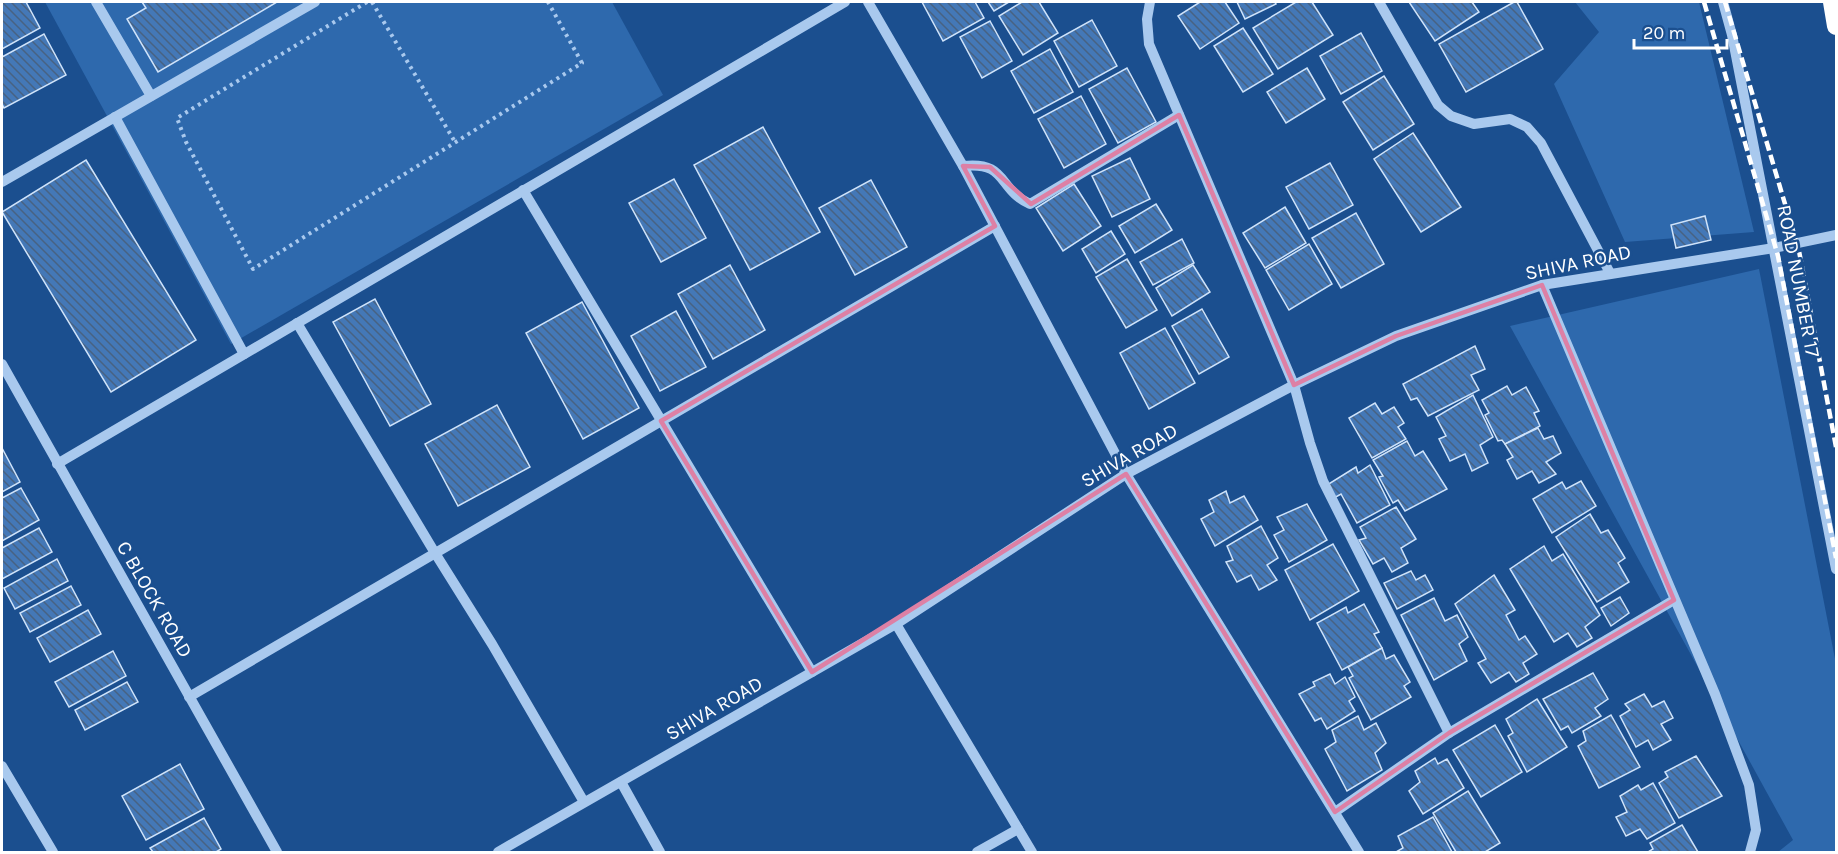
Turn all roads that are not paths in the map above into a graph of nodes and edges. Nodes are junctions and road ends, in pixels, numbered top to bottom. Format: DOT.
graph roads {
  1 [pos="96,2"];
  2 [pos="315,2"];
  3 [pos="845,2"];
  4 [pos="867,2"];
  5 [pos="1150,2"];
  6 [pos="1379,2"];
  7 [pos="1723,2"];
  8 [pos="1832,2"];
  9 [pos="1836,26"];
  10 [pos="151,96"];
  11 [pos="1179,115"];
  12 [pos="115,117"];
  13 [pos="963,166"];
  14 [pos="2,182"];
  15 [pos="523,190"];
  16 [pos="995,226"];
  17 [pos="1836,235"];
  18 [pos="1774,248"];
  19 [pos="1610,273"];
  20 [pos="1542,285"];
  21 [pos="297,323"];
  22 [pos="244,354"];
  23 [pos="2,364"];
  24 [pos="1294,385"];
  25 [pos="661,421"];
  26 [pos="57,464"];
  27 [pos="1126,474"];
  28 [pos="435,553"];
  29 [pos="1836,569"];
  30 [pos="1674,600"];
  31 [pos="896,624"];
  32 [pos="812,672"];
  33 [pos="189,697"];
  34 [pos="1449,733"];
  35 [pos="2,766"];
  36 [pos="621,782"];
  37 [pos="585,802"];
  38 [pos="1335,812"];
  39 [pos="1018,830"];
  40 [pos="53,852"];
  41 [pos="277,852"];
  42 [pos="498,852"];
  43 [pos="660,852"];
  44 [pos="977,852"];
  45 [pos="1032,852"];
  46 [pos="1359,852"];
  47 [pos="1750,852"];
  1 -- 10 [label="street"];
  2 -- 10 [label="street"];
  3 -- 15 [label="street"];
  4 -- 13 [label="street"];
  5 -- 11 [label="street"];
  6 -- 19 [label="street"];
  7 -- 18 [label="street, ROAD NUMBER 17"];
  8 -- 9 [label="highway"];
  10 -- 12 [label="street"];
  11 -- 13 [label="street"];
  11 -- 24 [label="street"];
  12 -- 14 [label="street"];
  12 -- 22 [label="street"];
  13 -- 16 [label="street"];
  15 -- 21 [label="street"];
  15 -- 25 [label="street"];
  16 -- 25 [label="street"];
  16 -- 27 [label="street"];
  17 -- 18 [label="street, SHIVA ROAD"];
  18 -- 19 [label="street, SHIVA ROAD"];
  18 -- 29 [label="street, ROAD NUMBER 17"];
  19 -- 20 [label="street, SHIVA ROAD"];
  20 -- 24 [label="street, SHIVA ROAD"];
  20 -- 30 [label="street"];
  21 -- 22 [label="street"];
  21 -- 28 [label="street"];
  22 -- 26 [label="street"];
  23 -- 26 [label="street, C BLOCK ROAD"];
  24 -- 27 [label="street, SHIVA ROAD"];
  24 -- 34 [label="street"];
  25 -- 28 [label="street"];
  25 -- 32 [label="street"];
  26 -- 33 [label="street, C BLOCK ROAD"];
  27 -- 31 [label="street, SHIVA ROAD"];
  27 -- 38 [label="street"];
  28 -- 33 [label="street"];
  28 -- 37 [label="street"];
  30 -- 34 [label="street"];
  30 -- 47 [label="street"];
  31 -- 32 [label="street, SHIVA ROAD"];
  31 -- 39 [label="street"];
  32 -- 36 [label="street, SHIVA ROAD"];
  33 -- 41 [label="street, C BLOCK ROAD"];
  34 -- 38 [label="street"];
  35 -- 40 [label="street"];
  36 -- 37 [label="street, SHIVA ROAD"];
  36 -- 43 [label="street"];
  37 -- 42 [label="street, SHIVA ROAD"];
  38 -- 46 [label="street"];
  39 -- 44 [label="street"];
  39 -- 45 [label="street"];
}
